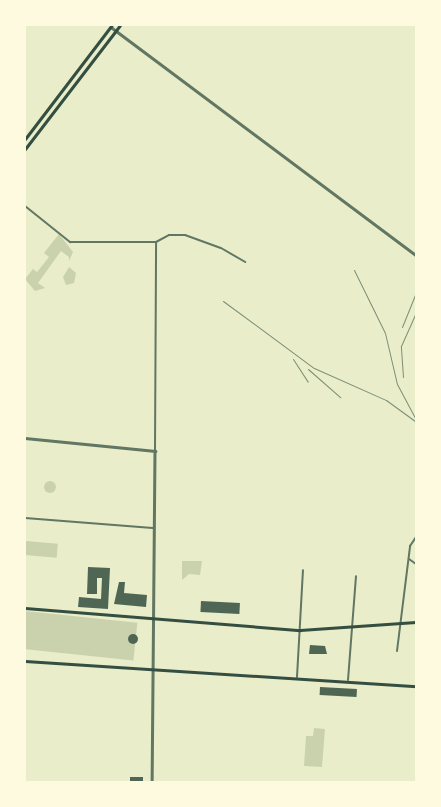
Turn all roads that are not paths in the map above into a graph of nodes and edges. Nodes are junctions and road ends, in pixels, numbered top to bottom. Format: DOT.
graph roads {
  1 [pos="120,25"];
  2 [pos="112,26"];
  3 [pos="116,31"];
  4 [pos="25,140"];
  5 [pos="25,149"];
  6 [pos="25,206"];
  7 [pos="156,242"];
  8 [pos="416,255"];
  9 [pos="245,262"];
  10 [pos="25,438"];
  11 [pos="155,451"];
  12 [pos="25,518"];
  13 [pos="153,528"];
  14 [pos="416,537"];
  15 [pos="409,559"];
  16 [pos="416,564"];
  17 [pos="302,570"];
  18 [pos="356,576"];
  19 [pos="25,608"];
  20 [pos="154,619"];
  21 [pos="416,622"];
  22 [pos="400,623"];
  23 [pos="352,626"];
  24 [pos="300,630"];
  25 [pos="397,651"];
  26 [pos="25,660"];
  27 [pos="152,669"];
  28 [pos="297,678"];
  29 [pos="348,681"];
  30 [pos="416,686"];
  31 [pos="152,782"];
  1 -- 3 [label="main road"];
  2 -- 3 [label="street"];
  2 -- 4 [label="main road"];
  3 -- 5 [label="main road"];
  3 -- 8 [label="street"];
  6 -- 7 [label="street"];
  7 -- 9 [label="street"];
  7 -- 11 [label="street"];
  10 -- 11 [label="street"];
  11 -- 13 [label="street"];
  12 -- 13 [label="street"];
  13 -- 20 [label="street"];
  14 -- 15 [label="street"];
  15 -- 16 [label="street"];
  15 -- 22 [label="street"];
  17 -- 24 [label="street"];
  18 -- 23 [label="street"];
  19 -- 20 [label="main road"];
  20 -- 24 [label="main road"];
  20 -- 27 [label="street"];
  21 -- 22 [label="main road"];
  22 -- 23 [label="main road"];
  22 -- 25 [label="street"];
  23 -- 24 [label="main road"];
  23 -- 29 [label="street"];
  24 -- 28 [label="street"];
  26 -- 27 [label="main road"];
  27 -- 28 [label="main road"];
  27 -- 31 [label="street"];
  28 -- 29 [label="main road"];
  29 -- 30 [label="main road"];
}
